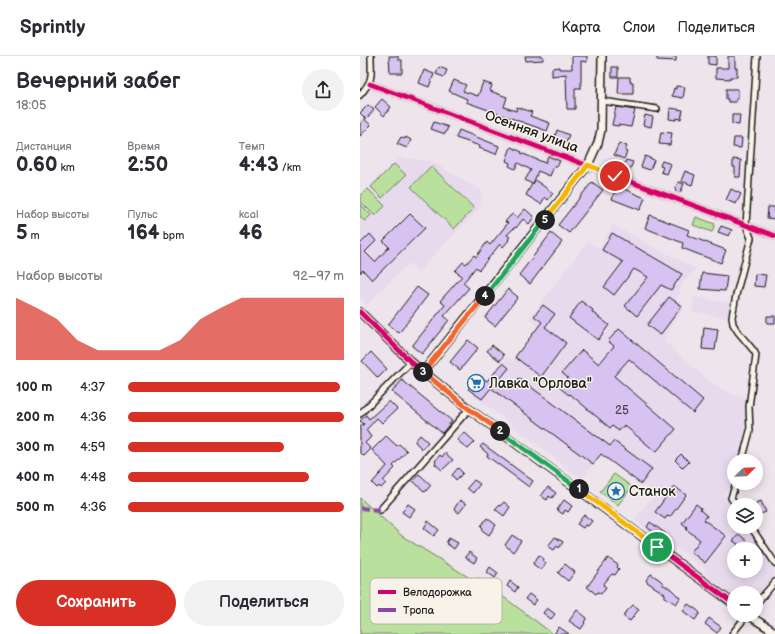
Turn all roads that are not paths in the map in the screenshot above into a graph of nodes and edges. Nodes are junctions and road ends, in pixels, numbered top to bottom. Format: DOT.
graph roads {
  1 [pos="371,56"];
  2 [pos="602,56"];
  3 [pos="757,56"];
  4 [pos="370,84"];
  5 [pos="360,94"];
  6 [pos="602,101"];
  7 [pos="657,109"];
  8 [pos="588,165"];
  9 [pos="746,226"];
  10 [pos="775,236"];
  11 [pos="360,312"];
  12 [pos="411,362"];
  13 [pos="423,372"];
  14 [pos="469,409"];
  15 [pos="360,414"];
  16 [pos="744,454"];
  17 [pos="380,510"];
  18 [pos="756,534"];
  19 [pos="775,563"];
  20 [pos="775,582"];
  21 [pos="763,596"];
  22 [pos="727,599"];
  23 [pos="742,622"];
  24 [pos="759,622"];
  25 [pos="775,632"];
  26 [pos="732,634"];
  1 -- 4 [label="street"];
  2 -- 6 [label="street"];
  3 -- 9 [label="street"];
  4 -- 5 [label="street"];
  4 -- 8 [label="street, Осенняя улица"];
  6 -- 7 [label="street"];
  6 -- 8 [label="street"];
  8 -- 9 [label="street, Осенняя улица"];
  8 -- 13 [label="street"];
  9 -- 10 [label="street, Осенняя улица"];
  9 -- 16 [label="street"];
  11 -- 12 [label="street"];
  12 -- 13 [label="street"];
  12 -- 15 [label="street"];
  13 -- 14 [label="street"];
  14 -- 17 [label="street"];
  14 -- 22 [label="street"];
  18 -- 19 [label="street"];
  20 -- 21 [label="street"];
  23 -- 26 [label="street"];
  24 -- 25 [label="street"];
}
